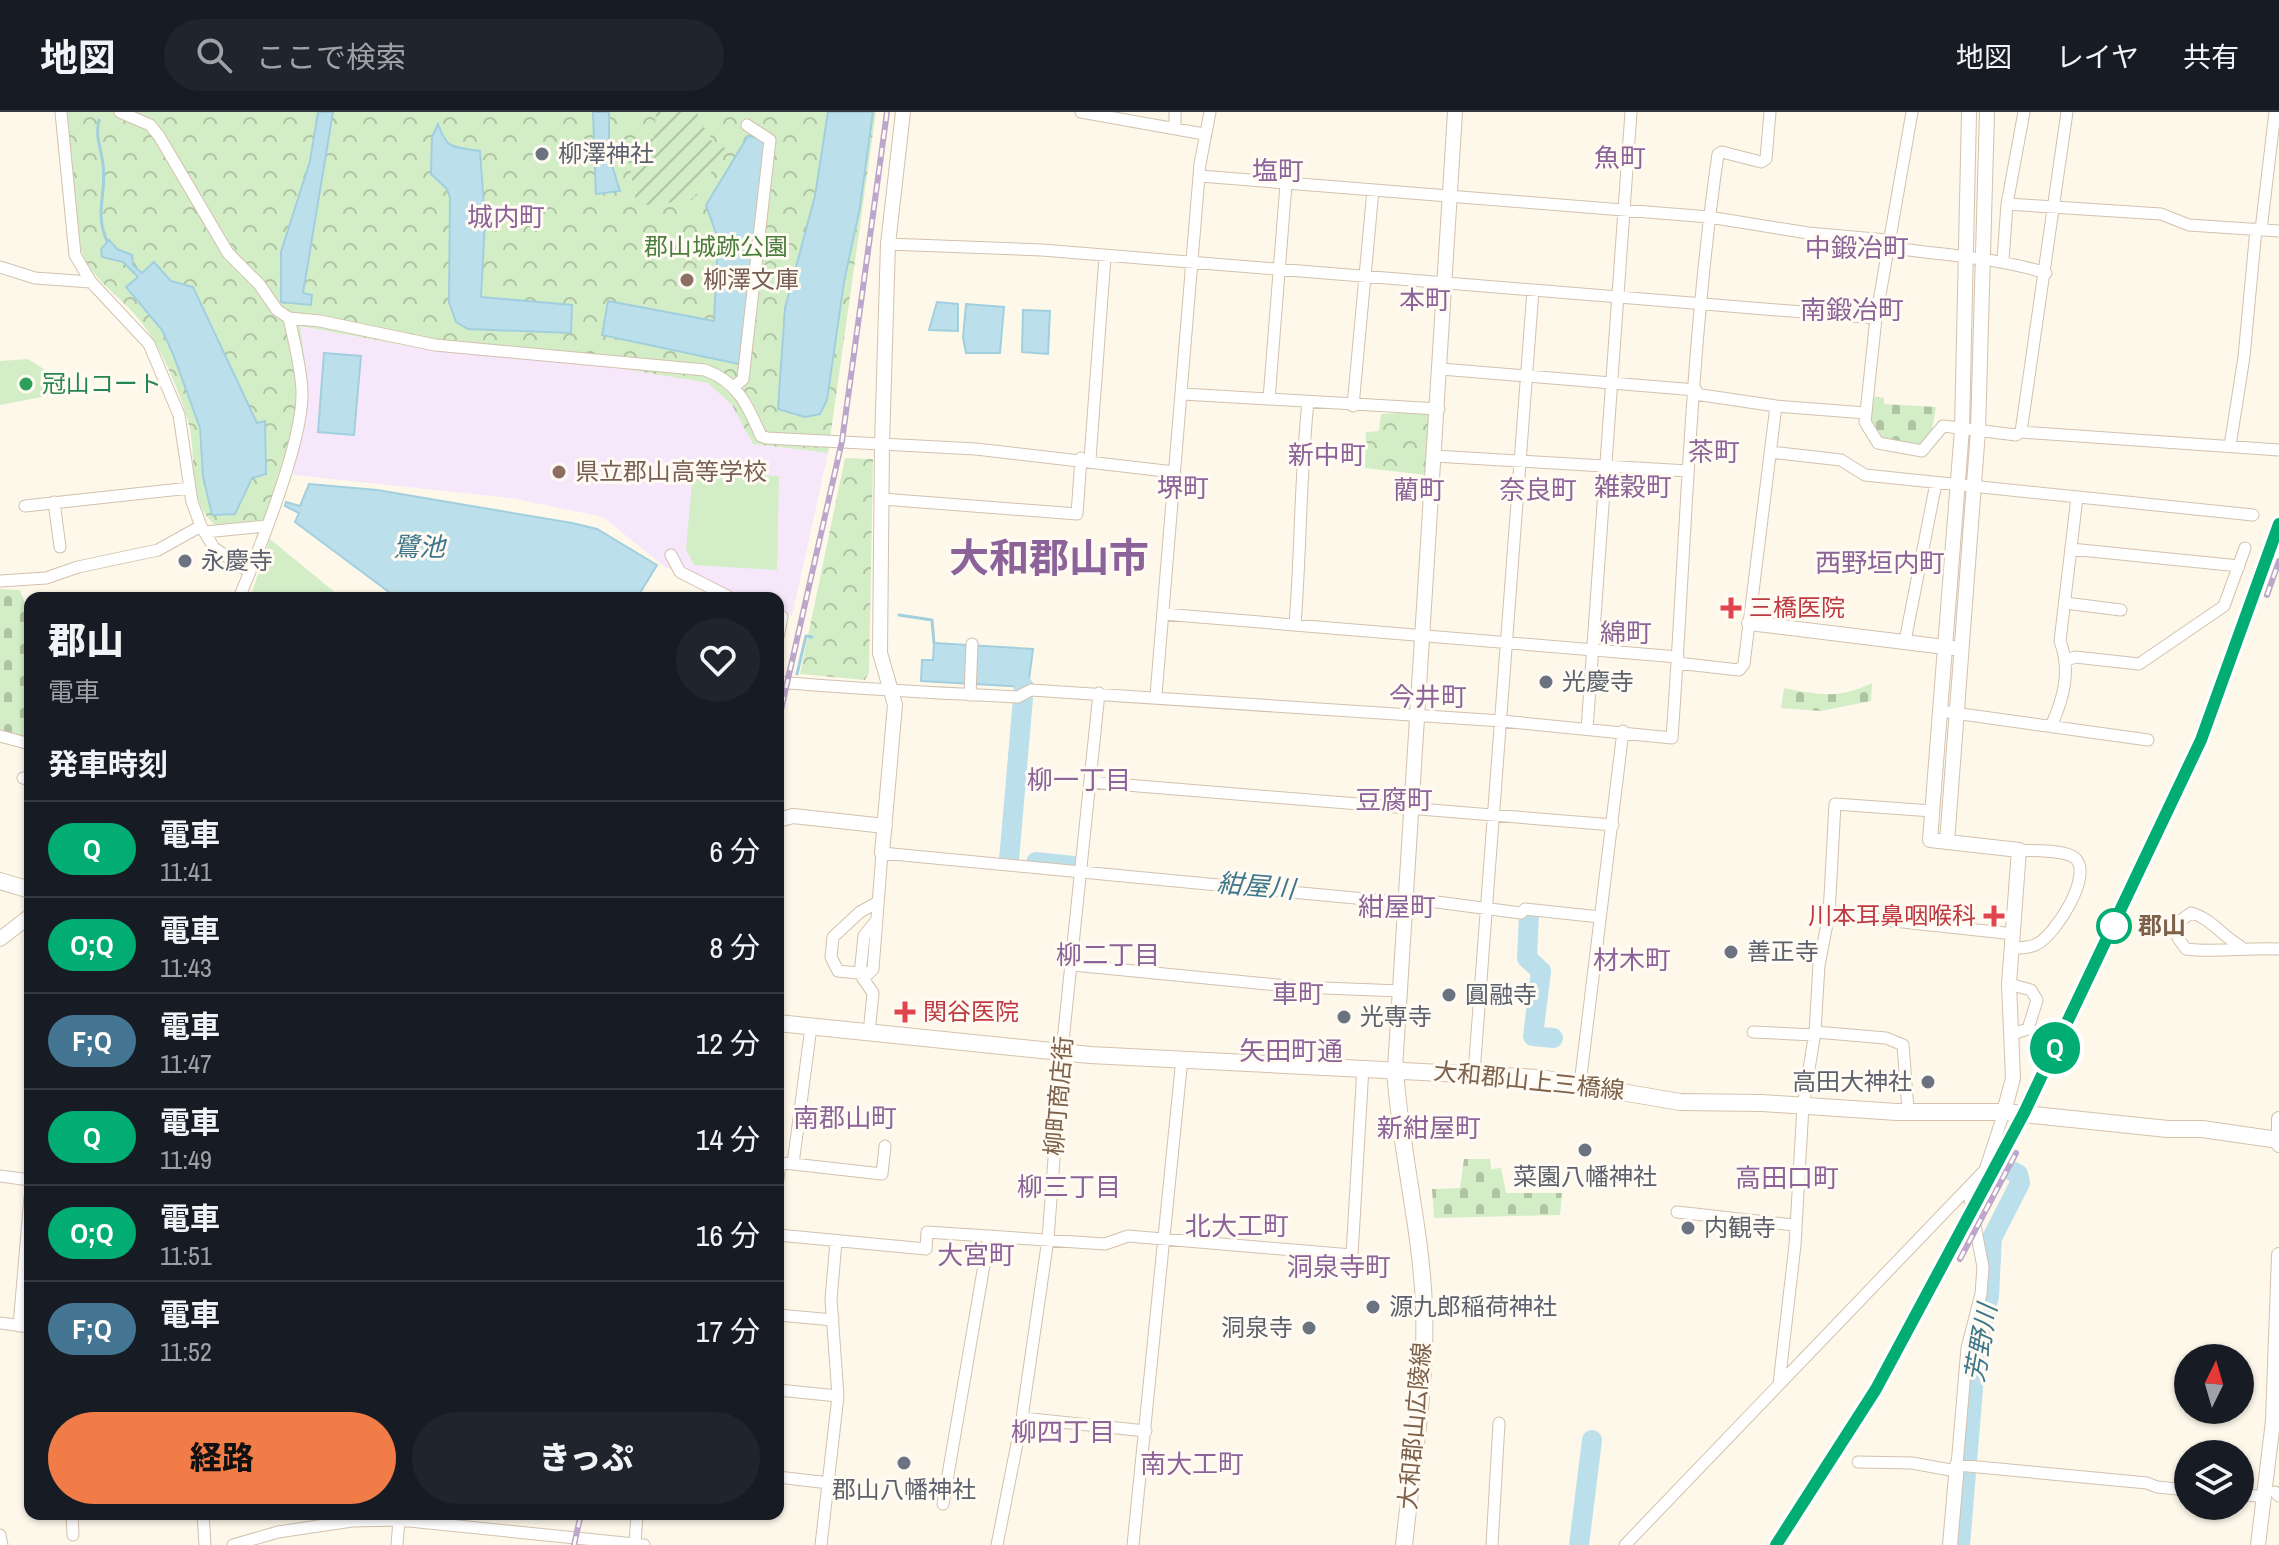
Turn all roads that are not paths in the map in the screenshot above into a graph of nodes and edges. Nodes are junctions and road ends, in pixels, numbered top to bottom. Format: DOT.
graph roads {
  1 [pos="61,112"];
  2 [pos="120,112"];
  3 [pos="903,112"];
  4 [pos="1081,112"];
  5 [pos="1175,112"];
  6 [pos="1210,112"];
  7 [pos="1455,112"];
  8 [pos="1631,112"];
  9 [pos="1770,112"];
  10 [pos="1912,112"];
  11 [pos="1969,112"];
  12 [pos="1987,112"];
  13 [pos="2024,112"];
  14 [pos="2067,112"];
  15 [pos="2275,112"];
  16 [pos="747,125"];
  17 [pos="1175,129"];
  18 [pos="1204,134"];
  19 [pos="1200,176"];
  20 [pos="1286,184"];
  21 [pos="1373,190"];
  22 [pos="1449,197"];
  23 [pos="2007,204"];
  24 [pos="2055,208"];
  25 [pos="1625,210"];
  26 [pos="1709,217"];
  27 [pos="2258,229"];
  28 [pos="2279,231"];
  29 [pos="1887,243"];
  30 [pos="888,244"];
  31 [pos="1105,257"];
  32 [pos="1966,258"];
  33 [pos="1983,259"];
  34 [pos="2003,260"];
  35 [pos="1194,265"];
  36 [pos="0,267"];
  37 [pos="1281,271"];
  38 [pos="2046,273"];
  39 [pos="1364,277"];
  40 [pos="91,282"];
  41 [pos="1446,282"];
  42 [pos="1533,290"];
  43 [pos="1620,297"];
  44 [pos="1701,305"];
  45 [pos="289,318"];
  46 [pos="1876,318"];
  47 [pos="1441,369"];
  48 [pos="1527,374"];
  49 [pos="1614,380"];
  50 [pos="735,386"];
  51 [pos="1695,392"];
  52 [pos="1183,394"];
  53 [pos="1269,399"];
  54 [pos="1308,402"];
  55 [pos="1353,406"];
  56 [pos="1776,406"];
  57 [pos="1439,409"];
  58 [pos="1866,413"];
  59 [pos="1970,430"];
  60 [pos="2021,432"];
  61 [pos="882,444"];
  62 [pos="2230,446"];
  63 [pos="2279,450"];
  64 [pos="1770,452"];
  65 [pos="1435,456"];
  66 [pos="1085,459"];
  67 [pos="1521,460"];
  68 [pos="1607,466"];
  69 [pos="1688,471"];
  70 [pos="1174,472"];
  71 [pos="1936,483"];
  72 [pos="1966,486"];
  73 [pos="190,488"];
  74 [pos="2077,497"];
  75 [pos="882,499"];
  76 [pos="54,502"];
  77 [pos="25,506"];
  78 [pos="2253,515"];
  79 [pos="266,526"];
  80 [pos="203,529"];
  81 [pos="60,547"];
  82 [pos="2245,548"];
  83 [pos="2071,549"];
  84 [pos="671,555"];
  85 [pos="2239,566"];
  86 [pos="250,572"];
  87 [pos="0,581"];
  88 [pos="242,592"];
  89 [pos="719,592"];
  90 [pos="2065,603"];
  91 [pos="2121,610"];
  92 [pos="1163,614"];
  93 [pos="1749,623"];
  94 [pos="1295,624"];
  95 [pos="1423,636"];
  96 [pos="1905,641"];
  97 [pos="972,644"];
  98 [pos="1509,645"];
  99 [pos="1946,647"];
  100 [pos="1961,649"];
  101 [pos="1595,651"];
  102 [pos="1678,660"];
  103 [pos="2067,660"];
  104 [pos="784,683"];
  105 [pos="890,688"];
  106 [pos="1099,693"];
  107 [pos="970,695"];
  108 [pos="1156,695"];
  109 [pos="1948,712"];
  110 [pos="1417,716"];
  111 [pos="1502,721"];
  112 [pos="2051,726"];
  113 [pos="1587,729"];
  114 [pos="1623,731"];
  115 [pos="0,736"];
  116 [pos="2148,740"];
  117 [pos="24,742"];
  118 [pos="1090,782"];
  119 [pos="1411,808"];
  120 [pos="1932,811"];
  121 [pos="1494,813"];
  122 [pos="784,818"];
  123 [pos="1613,825"];
  124 [pos="885,826"];
  125 [pos="1947,842"];
  126 [pos="2019,850"];
  127 [pos="882,853"];
  128 [pos="1082,873"];
  129 [pos="0,881"];
  130 [pos="24,888"];
  131 [pos="1406,898"];
  132 [pos="878,902"];
  133 [pos="1485,906"];
  134 [pos="1829,914"];
  135 [pos="1600,917"];
  136 [pos="24,921"];
  137 [pos="0,939"];
  138 [pos="2013,941"];
  139 [pos="2240,946"];
  140 [pos="2279,949"];
  141 [pos="1073,965"];
  142 [pos="860,974"];
  143 [pos="2009,984"];
  144 [pos="1401,991"];
  145 [pos="784,1024"];
  146 [pos="811,1027"];
  147 [pos="1753,1032"];
  148 [pos="869,1033"];
  149 [pos="1815,1033"];
  150 [pos="2012,1034"];
  151 [pos="1062,1051"];
  152 [pos="1182,1058"];
  153 [pos="1363,1067"];
  154 [pos="1395,1069"];
  155 [pos="1474,1073"];
  156 [pos="1580,1084"];
  157 [pos="1803,1106"];
  158 [pos="1908,1110"];
  159 [pos="2004,1112"];
  160 [pos="2279,1119"];
  161 [pos="2279,1141"];
  162 [pos="885,1146"];
  163 [pos="784,1163"];
  164 [pos="793,1164"];
  165 [pos="0,1176"];
  166 [pos="24,1179"];
  167 [pos="1968,1189"];
  168 [pos="1677,1212"];
  169 [pos="1794,1225"];
  170 [pos="784,1236"];
  171 [pos="989,1236"];
  172 [pos="1048,1239"];
  173 [pos="1163,1239"];
  174 [pos="836,1242"];
  175 [pos="2279,1255"];
  176 [pos="784,1316"];
  177 [pos="833,1320"];
  178 [pos="0,1323"];
  179 [pos="24,1327"];
  180 [pos="1779,1384"];
  181 [pos="784,1391"];
  182 [pos="838,1396"];
  183 [pos="1022,1418"];
  184 [pos="1499,1423"];
  185 [pos="1146,1431"];
  186 [pos="1858,1462"];
  187 [pos="1962,1467"];
  188 [pos="784,1478"];
  189 [pos="829,1483"];
  190 [pos="2174,1489"];
  191 [pos="2273,1494"];
  192 [pos="943,1504"];
  193 [pos="72,1520"];
  194 [pos="203,1520"];
  195 [pos="379,1520"];
  196 [pos="406,1520"];
  197 [pos="421,1520"];
  198 [pos="635,1520"];
  199 [pos="0,1535"];
  200 [pos="73,1535"];
  201 [pos="627,1544"];
  202 [pos="2,1545"];
  203 [pos="205,1545"];
  204 [pos="233,1545"];
  205 [pos="397,1545"];
  206 [pos="644,1545"];
  207 [pos="821,1545"];
  208 [pos="997,1545"];
  209 [pos="1133,1545"];
  210 [pos="1404,1545"];
  211 [pos="1492,1545"];
  212 [pos="1625,1545"];
  213 [pos="1950,1545"];
  214 [pos="2258,1545"];
  1 -- 40 [label="street"];
  2 -- 45 [label="street"];
  3 -- 30 [label="street"];
  4 -- 17 [label="street"];
  5 -- 17 [label="street"];
  6 -- 18 [label="street"];
  7 -- 22 [label="street"];
  8 -- 25 [label="street"];
  9 -- 26 [label="street"];
  10 -- 29 [label="street"];
  11 -- 32 [label="street"];
  12 -- 33 [label="street"];
  13 -- 23 [label="street"];
  14 -- 24 [label="street"];
  15 -- 27 [label="street"];
  16 -- 50 [label="street"];
  17 -- 18 [label="street"];
  18 -- 19 [label="street"];
  19 -- 20 [label="street"];
  19 -- 35 [label="street"];
  20 -- 21 [label="street"];
  20 -- 37 [label="street"];
  21 -- 22 [label="street"];
  21 -- 39 [label="street"];
  22 -- 25 [label="street"];
  22 -- 41 [label="street"];
  23 -- 24 [label="street"];
  23 -- 34 [label="street"];
  24 -- 27 [label="street"];
  24 -- 38 [label="street"];
  25 -- 26 [label="street"];
  25 -- 43 [label="street"];
  26 -- 29 [label="street"];
  26 -- 44 [label="street"];
  27 -- 28 [label="street"];
  27 -- 62 [label="street"];
  29 -- 32 [label="street"];
  29 -- 46 [label="street"];
  30 -- 31 [label="street"];
  30 -- 61 [label="street"];
  31 -- 35 [label="street"];
  31 -- 66 [label="street"];
  32 -- 33 [label="street"];
  32 -- 59 [label="street"];
  33 -- 34 [label="street"];
  33 -- 59 [label="street"];
  34 -- 38 [label="street"];
  35 -- 37 [label="street"];
  35 -- 52 [label="street"];
  36 -- 40 [label="street"];
  37 -- 39 [label="street"];
  37 -- 53 [label="street"];
  38 -- 60 [label="street"];
  39 -- 41 [label="street"];
  39 -- 55 [label="street"];
  40 -- 73 [label="street"];
  41 -- 42 [label="street"];
  41 -- 47 [label="street"];
  42 -- 43 [label="street"];
  42 -- 48 [label="street"];
  43 -- 44 [label="street"];
  43 -- 49 [label="street"];
  44 -- 46 [label="street"];
  44 -- 51 [label="street"];
  45 -- 50 [label="street"];
  45 -- 79 [label="street"];
  46 -- 58 [label="street"];
  47 -- 48 [label="street"];
  47 -- 57 [label="street"];
  48 -- 49 [label="street"];
  48 -- 67 [label="street"];
  49 -- 51 [label="street"];
  49 -- 68 [label="street"];
  50 -- 61 [label="street"];
  51 -- 56 [label="street"];
  51 -- 69 [label="street"];
  52 -- 53 [label="street"];
  52 -- 70 [label="street"];
  53 -- 54 [label="street"];
  54 -- 55 [label="street"];
  54 -- 94 [label="street"];
  55 -- 57 [label="street"];
  56 -- 58 [label="street"];
  56 -- 64 [label="street"];
  57 -- 65 [label="street"];
  58 -- 59 [label="street"];
  59 -- 60 [label="street"];
  59 -- 72 [label="street"];
  60 -- 62 [label="street"];
  61 -- 66 [label="street"];
  61 -- 75 [label="street"];
  62 -- 63 [label="street"];
  64 -- 71 [label="street"];
  64 -- 93 [label="street"];
  65 -- 67 [label="street"];
  65 -- 95 [label="street"];
  66 -- 70 [label="street"];
  66 -- 75 [label="street"];
  67 -- 68 [label="street"];
  67 -- 98 [label="street"];
  68 -- 69 [label="street"];
  68 -- 101 [label="street"];
  69 -- 102 [label="street"];
  70 -- 92 [label="street"];
  71 -- 72 [label="street"];
  71 -- 96 [label="street"];
  72 -- 74 [label="street"];
  72 -- 99 [label="street"];
  72 -- 100 [label="street"];
  73 -- 76 [label="street"];
  73 -- 80 [label="street"];
  74 -- 78 [label="street"];
  74 -- 83 [label="street"];
  75 -- 105 [label="street"];
  76 -- 77 [label="street"];
  76 -- 81 [label="street"];
  79 -- 80 [label="street"];
  79 -- 86 [label="street"];
  80 -- 86 [label="street"];
  80 -- 87 [label="street"];
  82 -- 85 [label="street"];
  83 -- 85 [label="street"];
  83 -- 90 [label="street"];
  84 -- 89 [label="street"];
  85 -- 103 [label="street"];
  86 -- 88 [label="street"];
  90 -- 91 [label="street"];
  90 -- 103 [label="street"];
  92 -- 94 [label="street"];
  92 -- 108 [label="street"];
  93 -- 96 [label="street"];
  93 -- 102 [label="street"];
  94 -- 95 [label="street"];
  95 -- 98 [label="street"];
  95 -- 110 [label="street"];
  96 -- 99 [label="street"];
  97 -- 107 [label="street"];
  98 -- 101 [label="street"];
  98 -- 111 [label="street"];
  99 -- 100 [label="street"];
  99 -- 109 [label="street"];
  100 -- 109 [label="street"];
  101 -- 102 [label="street"];
  101 -- 113 [label="street"];
  102 -- 114 [label="street"];
  103 -- 112 [label="street"];
  104 -- 105 [label="street"];
  105 -- 107 [label="street"];
  105 -- 124 [label="street"];
  106 -- 107 [label="street"];
  106 -- 108 [label="street"];
  106 -- 118 [label="street, 柳町商店街"];
  108 -- 110 [label="street"];
  109 -- 112 [label="street"];
  109 -- 120 [label="street"];
  109 -- 125 [label="street"];
  110 -- 111 [label="street"];
  110 -- 119 [label="street"];
  111 -- 113 [label="street"];
  111 -- 121 [label="street"];
  112 -- 116 [label="street"];
  113 -- 114 [label="street"];
  114 -- 123 [label="street"];
  115 -- 117 [label="street"];
  118 -- 119 [label="street"];
  118 -- 128 [label="street, 柳町商店街"];
  119 -- 121 [label="street"];
  119 -- 131 [label="street"];
  120 -- 125 [label="street"];
  120 -- 134 [label="street"];
  121 -- 123 [label="street"];
  121 -- 133 [label="street"];
  122 -- 124 [label="street"];
  123 -- 135 [label="street"];
  124 -- 127 [label="street"];
  125 -- 126 [label="street"];
  126 -- 138 [label="street"];
  126 -- 138 [label="street"];
  127 -- 128 [label="street"];
  127 -- 132 [label="street"];
  128 -- 131 [label="street"];
  128 -- 141 [label="street, 柳町商店街"];
  129 -- 130 [label="main road"];
  131 -- 133 [label="street"];
  131 -- 144 [label="street"];
  132 -- 142 [label="street"];
  132 -- 142 [label="street"];
  133 -- 135 [label="street"];
  133 -- 155 [label="street"];
  134 -- 138 [label="street"];
  134 -- 149 [label="street"];
  135 -- 156 [label="street"];
  136 -- 137 [label="street"];
  138 -- 143 [label="street"];
  139 -- 139 [label="street"];
  139 -- 140 [label="street"];
  141 -- 144 [label="street"];
  141 -- 151 [label="street, 柳町商店街"];
  142 -- 148 [label="street"];
  143 -- 150 [label="street"];
  143 -- 150 [label="street"];
  144 -- 154 [label="street"];
  145 -- 146 [label="main road, 大和郡山上三橋線"];
  146 -- 148 [label="main road, 大和郡山上三橋線"];
  146 -- 164 [label="street"];
  147 -- 149 [label="street"];
  148 -- 151 [label="main road, 大和郡山上三橋線"];
  149 -- 157 [label="street"];
  149 -- 158 [label="street"];
  150 -- 159 [label="street"];
  151 -- 152 [label="main road, 大和郡山上三橋線"];
  151 -- 172 [label="street, 柳町商店街"];
  152 -- 153 [label="main road, 大和郡山上三橋線"];
  152 -- 173 [label="street"];
  153 -- 154 [label="main road, 大和郡山上三橋線"];
  153 -- 173 [label="street"];
  154 -- 155 [label="main road, 大和郡山上三橋線"];
  154 -- 210 [label="main road, 大和郡山広陵線"];
  155 -- 156 [label="main road, 大和郡山上三橋線"];
  156 -- 157 [label="main road, 大和郡山上三橋線"];
  157 -- 158 [label="main road, 大和郡山上三橋線"];
  157 -- 169 [label="street"];
  158 -- 159 [label="main road, 大和郡山上三橋線"];
  159 -- 161 [label="main road, 大和郡山上三橋線"];
  159 -- 167 [label="street"];
  160 -- 161 [label="street"];
  162 -- 164 [label="street"];
  163 -- 164 [label="street"];
  165 -- 166 [label="street"];
  167 -- 180 [label="street"];
  167 -- 187 [label="street"];
  168 -- 169 [label="street"];
  169 -- 180 [label="street"];
  170 -- 174 [label="street"];
  171 -- 172 [label="street"];
  171 -- 174 [label="street"];
  171 -- 192 [label="street"];
  172 -- 173 [label="street"];
  172 -- 183 [label="street, 柳町商店街"];
  173 -- 185 [label="street"];
  174 -- 177 [label="street"];
  175 -- 191 [label="street"];
  176 -- 177 [label="street"];
  177 -- 182 [label="street"];
  178 -- 179 [label="street"];
  180 -- 212 [label="street"];
  181 -- 182 [label="street"];
  182 -- 189 [label="street"];
  183 -- 185 [label="street"];
  183 -- 208 [label="street, 柳町商店街"];
  184 -- 211 [label="street"];
  185 -- 209 [label="street"];
  186 -- 187 [label="street"];
  187 -- 190 [label="street"];
  187 -- 213 [label="street"];
  188 -- 189 [label="street"];
  189 -- 207 [label="street"];
  191 -- 214 [label="street"];
  193 -- 200 [label="street"];
  194 -- 203 [label="street"];
  195 -- 204 [label="street"];
  196 -- 205 [label="street"];
  197 -- 201 [label="street"];
  198 -- 201 [label="street"];
  199 -- 202 [label="street"];
  201 -- 206 [label="street"];
}
